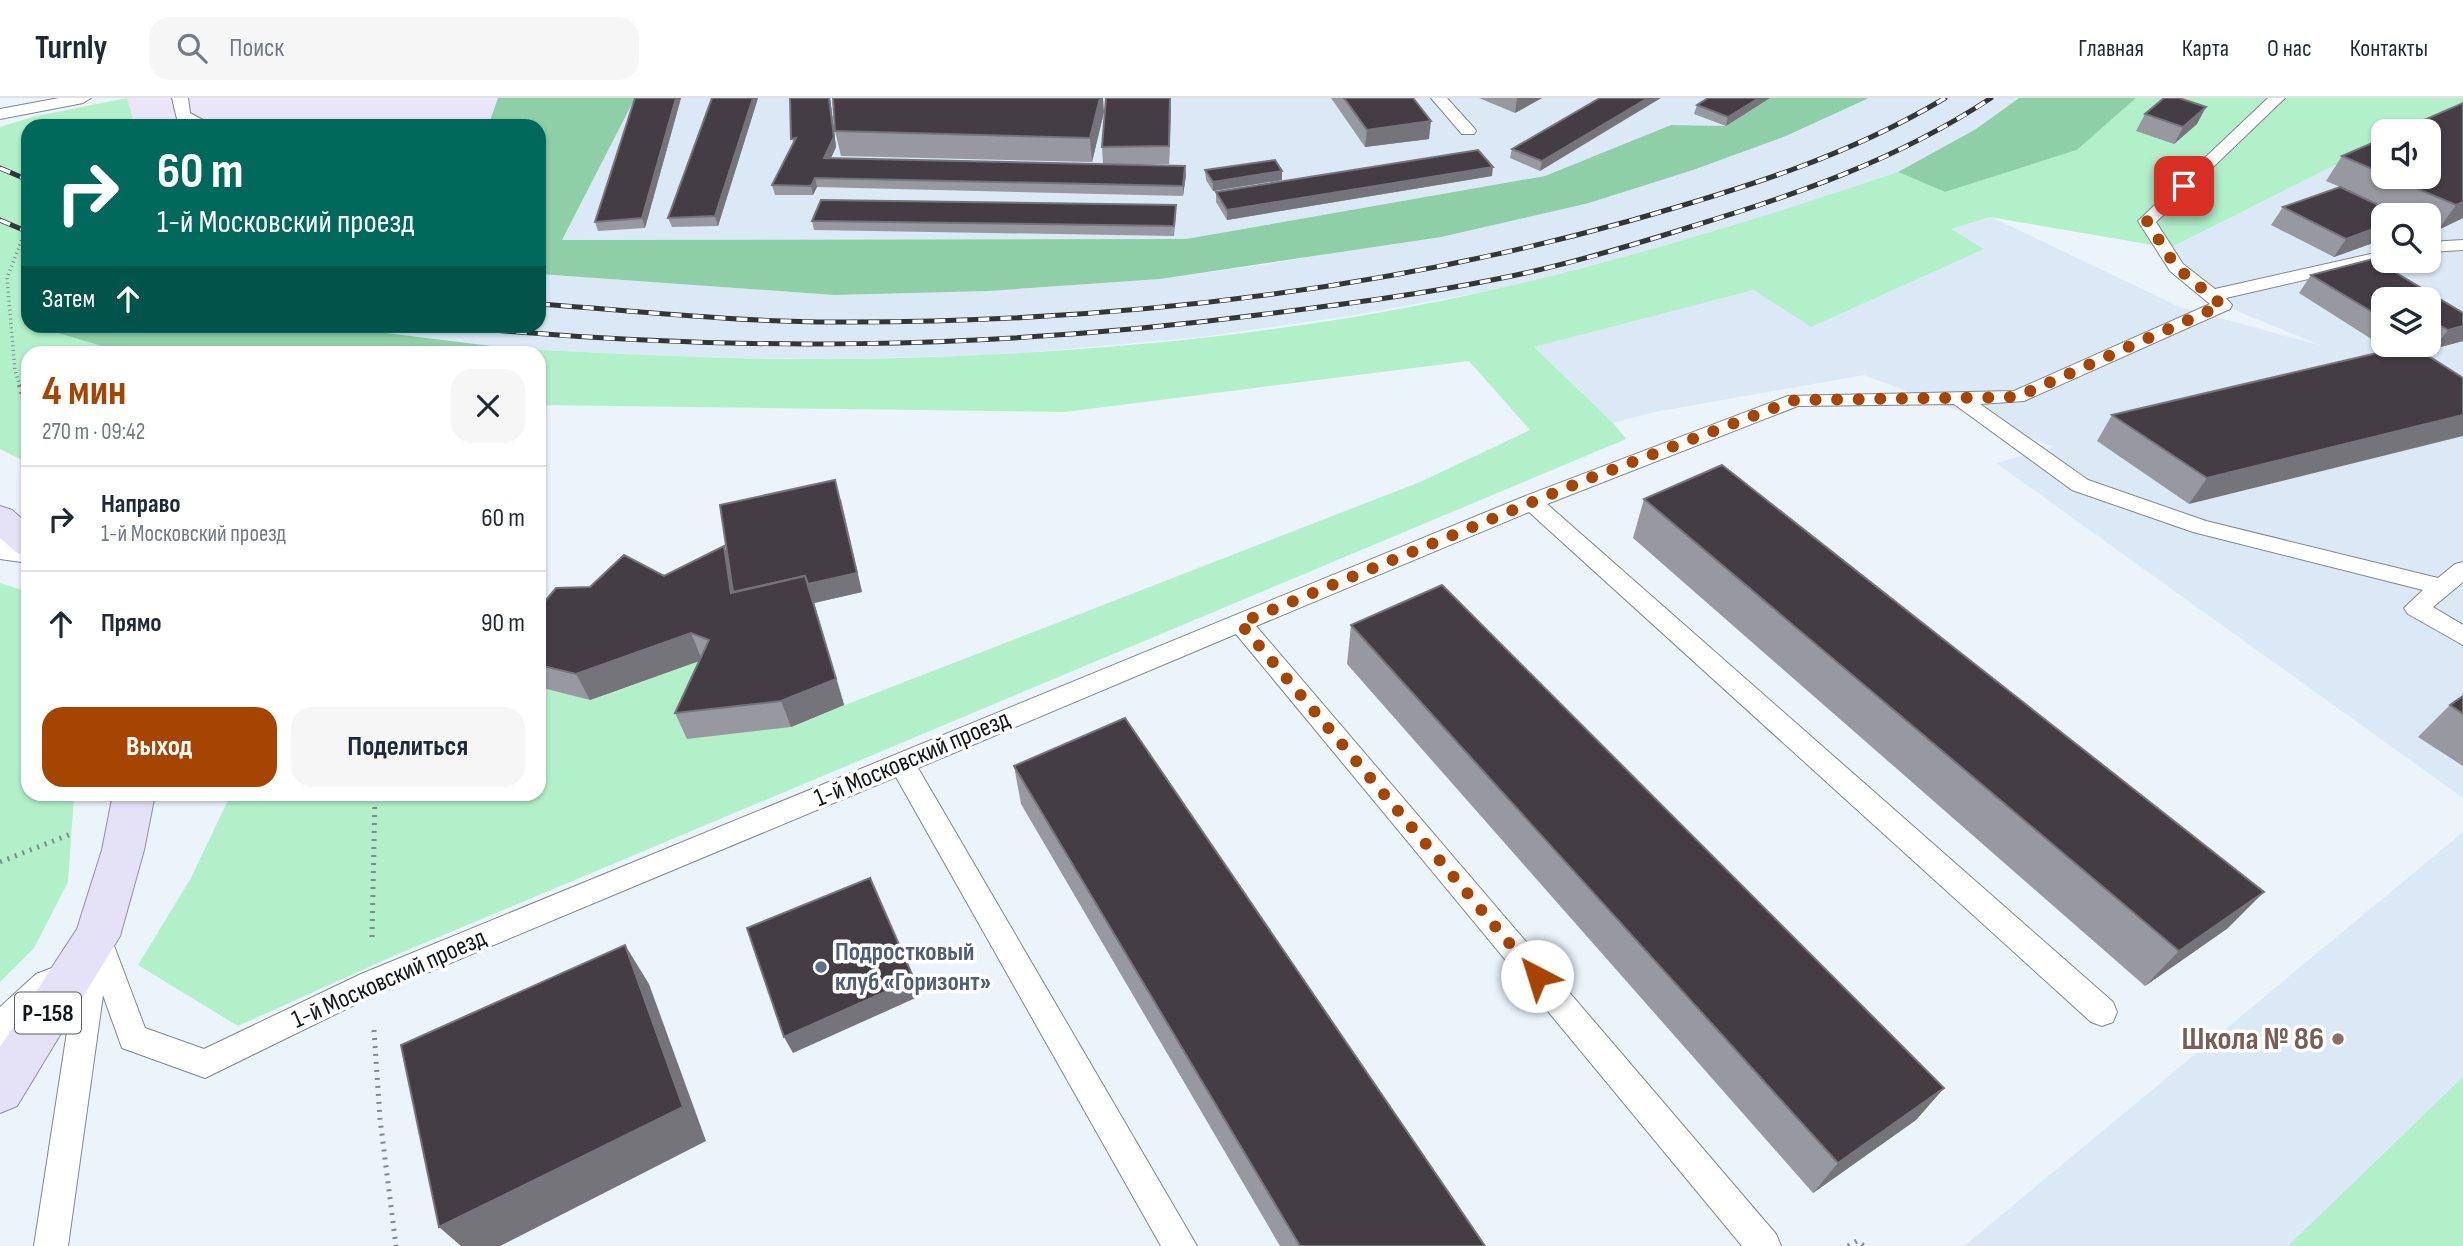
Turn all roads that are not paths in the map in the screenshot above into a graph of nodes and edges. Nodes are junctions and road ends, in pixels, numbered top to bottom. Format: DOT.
graph roads {
  1 [pos="83,98"];
  2 [pos="180,98"];
  3 [pos="1439,98"];
  4 [pos="2277,98"];
  5 [pos="0,114"];
  6 [pos="190,119"];
  7 [pos="1468,131"];
  8 [pos="2463,245"];
  9 [pos="2441,246"];
  10 [pos="2371,259"];
  11 [pos="2211,296"];
  12 [pos="1957,397"];
  13 [pos="1531,502"];
  14 [pos="0,518"];
  15 [pos="21,538"];
  16 [pos="0,547"];
  17 [pos="21,550"];
  18 [pos="2463,570"];
  19 [pos="2442,587"];
  20 [pos="1240,623"];
  21 [pos="2463,636"];
  22 [pos="902,763"];
  23 [pos="133,801"];
  24 [pos="97,936"];
  25 [pos="2102,1012"];
  26 [pos="0,1038"];
  27 [pos="0,1090"];
  28 [pos="51,1246"];
  29 [pos="1181,1246"];
  30 [pos="1764,1246"];
  1 -- 5 [label="lane"];
  2 -- 6 [label="lane"];
  3 -- 7 [label="lane"];
  4 -- 11 [label="lane"];
  8 -- 9 [label="lane"];
  10 -- 11 [label="lane"];
  11 -- 12 [label="lane"];
  12 -- 13 [label="lane, 1-й Московский проезд"];
  12 -- 19 [label="lane"];
  13 -- 20 [label="lane, 1-й Московский проезд"];
  13 -- 25 [label="lane"];
  14 -- 15 [label="main road"];
  16 -- 17 [label="street"];
  18 -- 19 [label="lane"];
  19 -- 21 [label="lane"];
  20 -- 22 [label="lane, 1-й Московский проезд"];
  20 -- 30 [label="lane"];
  22 -- 24 [label="lane, 1-й Московский проезд"];
  22 -- 29 [label="lane"];
  23 -- 24 [label="main road, Р-158"];
  24 -- 26 [label="street"];
  24 -- 27 [label="main road, Р-158"];
  24 -- 28 [label="lane"];
}
